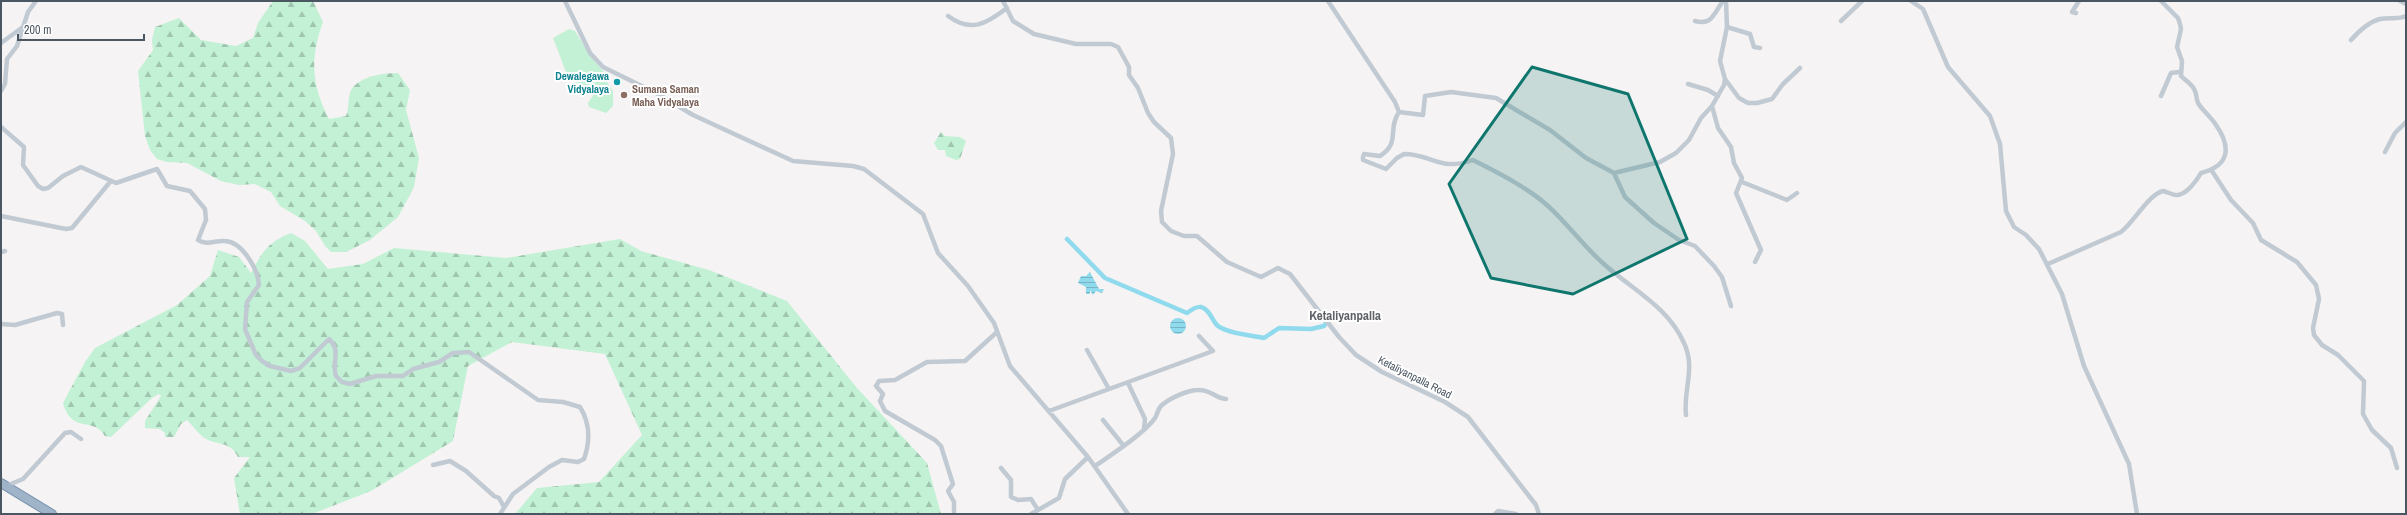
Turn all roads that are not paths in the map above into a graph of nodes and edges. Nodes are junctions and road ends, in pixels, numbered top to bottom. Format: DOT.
graph roads {
  1 [pos="36,1"];
  2 [pos="565,1"];
  3 [pos="1003,1"];
  4 [pos="1328,1"];
  5 [pos="1724,1"];
  6 [pos="1862,1"];
  7 [pos="1911,1"];
  8 [pos="2079,1"];
  9 [pos="2161,1"];
  10 [pos="2400,1"];
  11 [pos="2406,4"];
  12 [pos="1006,8"];
  13 [pos="2076,13"];
  14 [pos="948,16"];
  15 [pos="2406,16"];
  16 [pos="1695,21"];
  17 [pos="1841,21"];
  18 [pos="23,27"];
  19 [pos="1727,27"];
  20 [pos="2351,40"];
  21 [pos="1,43"];
  22 [pos="1760,48"];
  23 [pos="1800,68"];
  24 [pos="2180,72"];
  25 [pos="1725,79"];
  26 [pos="1688,84"];
  27 [pos="1,91"];
  28 [pos="1718,96"];
  29 [pos="2161,96"];
  30 [pos="1712,106"];
  31 [pos="1399,112"];
  32 [pos="2406,122"];
  33 [pos="1,127"];
  34 [pos="2385,152"];
  35 [pos="2212,170"];
  36 [pos="1614,173"];
  37 [pos="110,182"];
  38 [pos="1742,182"];
  39 [pos="1797,193"];
  40 [pos="1,216"];
  41 [pos="1755,262"];
  42 [pos="2048,264"];
  43 [pos="1731,306"];
  44 [pos="1,324"];
  45 [pos="63,325"];
  46 [pos="997,332"];
  47 [pos="1199,336"];
  48 [pos="1087,350"];
  49 [pos="1128,383"];
  50 [pos="1108,389"];
  51 [pos="1226,399"];
  52 [pos="1050,411"];
  53 [pos="1686,415"];
  54 [pos="1103,420"];
  55 [pos="1144,428"];
  56 [pos="81,440"];
  57 [pos="1123,445"];
  58 [pos="1088,457"];
  59 [pos="433,465"];
  60 [pos="1095,466"];
  61 [pos="1001,468"];
  62 [pos="2397,468"];
  63 [pos="3,485"];
  64 [pos="504,507"];
  65 [pos="1038,510"];
  66 [pos="52,514"];
  67 [pos="500,514"];
  68 [pos="954,514"];
  69 [pos="1032,514"];
  70 [pos="1128,514"];
  71 [pos="1495,514"];
  72 [pos="1516,514"];
  73 [pos="1540,514"];
  74 [pos="2137,514"];
  1 -- 18 [label="street"];
  2 -- 46 [label="street"];
  3 -- 12 [label="street, Ketaliyanpalla Road"];
  4 -- 31 [label="street"];
  5 -- 16 [label="street"];
  5 -- 19 [label="street"];
  6 -- 17 [label="street"];
  7 -- 42 [label="street"];
  8 -- 13 [label="street"];
  9 -- 24 [label="street"];
  10 -- 11 [label="street"];
  12 -- 14 [label="street"];
  12 -- 73 [label="street, Ketaliyanpalla Road"];
  15 -- 20 [label="street"];
  18 -- 21 [label="street"];
  18 -- 27 [label="street"];
  19 -- 22 [label="street"];
  19 -- 25 [label="street"];
  23 -- 25 [label="street"];
  24 -- 29 [label="street"];
  24 -- 35 [label="street"];
  25 -- 28 [label="street"];
  26 -- 28 [label="street"];
  28 -- 30 [label="street"];
  30 -- 36 [label="street"];
  30 -- 38 [label="street"];
  31 -- 36 [label="street"];
  31 -- 53 [label="street"];
  32 -- 34 [label="street"];
  33 -- 37 [label="street"];
  35 -- 42 [label="street"];
  35 -- 62 [label="street"];
  36 -- 43 [label="street"];
  37 -- 40 [label="street"];
  37 -- 64 [label="street"];
  38 -- 39 [label="street"];
  38 -- 41 [label="street"];
  42 -- 74 [label="street"];
  44 -- 45 [label="street"];
  46 -- 52 [label="street"];
  46 -- 68 [label="street"];
  47 -- 49 [label="street"];
  48 -- 50 [label="street"];
  49 -- 50 [label="street"];
  49 -- 55 [label="street"];
  50 -- 52 [label="street"];
  51 -- 55 [label="street"];
  52 -- 58 [label="street"];
  54 -- 57 [label="street"];
  55 -- 57 [label="street"];
  56 -- 63 [label="street"];
  57 -- 60 [label="street"];
  58 -- 60 [label="street"];
  58 -- 65 [label="street"];
  59 -- 64 [label="street"];
  60 -- 70 [label="street"];
  61 -- 65 [label="street"];
  63 -- 66 [label="highway"];
  64 -- 67 [label="street"];
  65 -- 69 [label="street"];
  71 -- 72 [label="street"];
}
